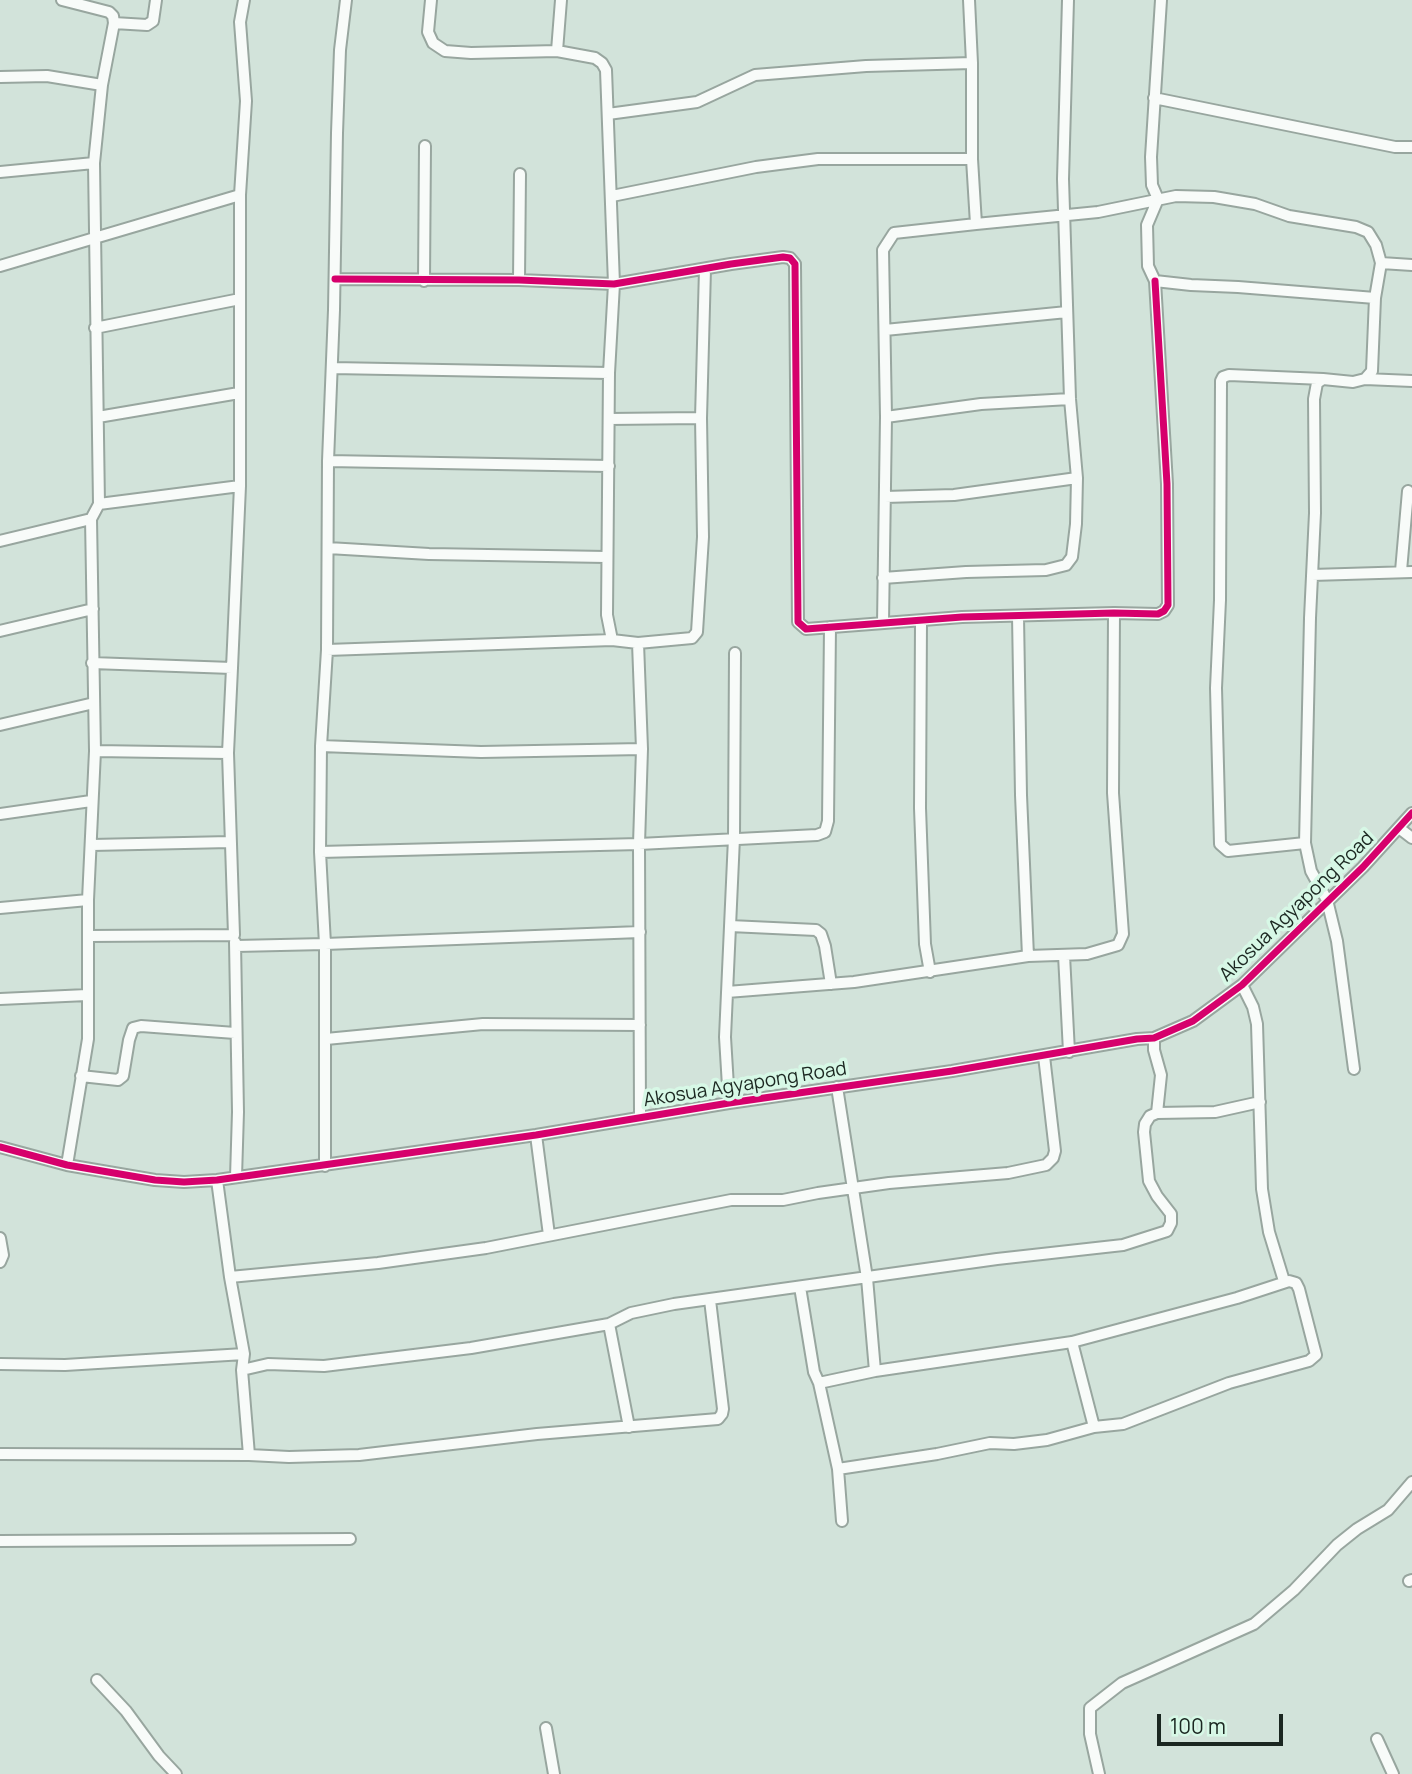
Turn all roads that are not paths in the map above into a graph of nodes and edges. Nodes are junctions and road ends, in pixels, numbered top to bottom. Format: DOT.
graph roads {
  1 [pos="62,0"];
  2 [pos="156,0"];
  3 [pos="244,0"];
  4 [pos="346,0"];
  5 [pos="431,0"];
  6 [pos="561,0"];
  7 [pos="970,0"];
  8 [pos="1068,0"];
  9 [pos="1161,0"];
  10 [pos="114,23"];
  11 [pos="557,51"];
  12 [pos="972,63"];
  13 [pos="0,77"];
  14 [pos="102,85"];
  15 [pos="1154,98"];
  16 [pos="608,114"];
  17 [pos="425,146"];
  18 [pos="1412,147"];
  19 [pos="972,159"];
  20 [pos="94,163"];
  21 [pos="0,172"];
  22 [pos="520,174"];
  23 [pos="240,195"];
  24 [pos="612,196"];
  25 [pos="1158,199"];
  26 [pos="1064,214"];
  27 [pos="976,224"];
  28 [pos="94,238"];
  29 [pos="1381,263"];
  30 [pos="1412,265"];
  31 [pos="0,266"];
  32 [pos="705,269"];
  33 [pos="335,279"];
  34 [pos="519,280"];
  35 [pos="424,281"];
  36 [pos="1154,281"];
  37 [pos="614,284"];
  38 [pos="1375,298"];
  39 [pos="240,299"];
  40 [pos="1066,312"];
  41 [pos="95,328"];
  42 [pos="885,330"];
  43 [pos="332,368"];
  44 [pos="609,373"];
  45 [pos="1323,379"];
  46 [pos="1365,379"];
  47 [pos="1412,382"];
  48 [pos="239,393"];
  49 [pos="1070,399"];
  50 [pos="886,417"];
  51 [pos="98,418"];
  52 [pos="701,418"];
  53 [pos="609,419"];
  54 [pos="328,461"];
  55 [pos="609,466"];
  56 [pos="1077,478"];
  57 [pos="240,486"];
  58 [pos="1408,491"];
  59 [pos="885,497"];
  60 [pos="99,504"];
  61 [pos="91,519"];
  62 [pos="0,541"];
  63 [pos="328,548"];
  64 [pos="606,557"];
  65 [pos="1407,571"];
  66 [pos="1311,575"];
  67 [pos="883,578"];
  68 [pos="93,609"];
  69 [pos="1114,613"];
  70 [pos="1018,616"];
  71 [pos="921,622"];
  72 [pos="883,623"];
  73 [pos="830,627"];
  74 [pos="0,631"];
  75 [pos="612,640"];
  76 [pos="638,643"];
  77 [pos="327,650"];
  78 [pos="736,653"];
  79 [pos="92,663"];
  80 [pos="232,668"];
  81 [pos="94,703"];
  82 [pos="0,725"];
  83 [pos="321,746"];
  84 [pos="642,749"];
  85 [pos="95,751"];
  86 [pos="228,753"];
  87 [pos="91,802"];
  88 [pos="1412,813"];
  89 [pos="0,814"];
  90 [pos="1399,828"];
  91 [pos="734,838"];
  92 [pos="1412,838"];
  93 [pos="229,842"];
  94 [pos="639,844"];
  95 [pos="1304,844"];
  96 [pos="92,845"];
  97 [pos="320,852"];
  98 [pos="88,900"];
  99 [pos="1327,900"];
  100 [pos="0,908"];
  101 [pos="730,926"];
  102 [pos="640,932"];
  103 [pos="89,936"];
  104 [pos="235,941"];
  105 [pos="325,944"];
  106 [pos="1064,955"];
  107 [pos="1028,956"];
  108 [pos="930,972"];
  109 [pos="831,984"];
  110 [pos="1242,985"];
  111 [pos="727,992"];
  112 [pos="87,995"];
  113 [pos="0,999"];
  114 [pos="640,1025"];
  115 [pos="235,1033"];
  116 [pos="1154,1038"];
  117 [pos="326,1039"];
  118 [pos="1069,1052"];
  119 [pos="1044,1056"];
  120 [pos="1354,1069"];
  121 [pos="82,1076"];
  122 [pos="836,1087"];
  123 [pos="1260,1102"];
  124 [pos="729,1103"];
  125 [pos="1157,1113"];
  126 [pos="640,1117"];
  127 [pos="536,1135"];
  128 [pos="0,1147"];
  129 [pos="67,1165"];
  130 [pos="325,1166"];
  131 [pos="236,1177"];
  132 [pos="217,1180"];
  133 [pos="855,1189"];
  134 [pos="549,1235"];
  135 [pos="0,1238"];
  136 [pos="0,1262"];
  137 [pos="230,1277"];
  138 [pos="867,1278"];
  139 [pos="1284,1281"];
  140 [pos="800,1287"];
  141 [pos="710,1300"];
  142 [pos="609,1324"];
  143 [pos="1072,1342"];
  144 [pos="244,1354"];
  145 [pos="0,1364"];
  146 [pos="242,1370"];
  147 [pos="875,1371"];
  148 [pos="819,1383"];
  149 [pos="629,1427"];
  150 [pos="1094,1427"];
  151 [pos="0,1454"];
  152 [pos="249,1455"];
  153 [pos="838,1469"];
  154 [pos="1412,1482"];
  155 [pos="842,1521"];
  156 [pos="350,1539"];
  157 [pos="0,1541"];
  158 [pos="97,1680"];
  159 [pos="545,1728"];
  160 [pos="1377,1739"];
  161 [pos="176,1774"];
  162 [pos="554,1774"];
  163 [pos="1099,1774"];
  164 [pos="1393,1774"];
  1 -- 10 [label="street"];
  2 -- 10 [label="street"];
  3 -- 23 [label="street"];
  4 -- 33 [label="street"];
  5 -- 11 [label="street"];
  6 -- 11 [label="street"];
  7 -- 12 [label="street"];
  8 -- 26 [label="street"];
  9 -- 15 [label="street"];
  10 -- 14 [label="street"];
  11 -- 16 [label="street"];
  12 -- 16 [label="street"];
  12 -- 19 [label="street"];
  13 -- 14 [label="street"];
  14 -- 20 [label="street"];
  15 -- 18 [label="street"];
  15 -- 25 [label="street"];
  16 -- 24 [label="street"];
  17 -- 35 [label="street"];
  19 -- 24 [label="street"];
  19 -- 27 [label="street"];
  20 -- 21 [label="street"];
  20 -- 28 [label="street"];
  22 -- 34 [label="street"];
  23 -- 28 [label="street"];
  23 -- 39 [label="street"];
  24 -- 37 [label="street"];
  25 -- 26 [label="street"];
  25 -- 29 [label="street"];
  25 -- 36 [label="street"];
  26 -- 27 [label="street"];
  26 -- 40 [label="street"];
  27 -- 42 [label="street"];
  28 -- 31 [label="street"];
  28 -- 41 [label="street"];
  29 -- 30 [label="street"];
  29 -- 38 [label="street"];
  32 -- 37 [label="street"];
  32 -- 52 [label="street"];
  32 -- 73 [label="street"];
  33 -- 35 [label="street"];
  33 -- 43 [label="street"];
  34 -- 35 [label="street"];
  34 -- 37 [label="street"];
  36 -- 38 [label="street"];
  36 -- 69 [label="street"];
  37 -- 44 [label="street"];
  38 -- 46 [label="street"];
  39 -- 41 [label="street"];
  39 -- 48 [label="street"];
  40 -- 42 [label="street"];
  40 -- 49 [label="street"];
  41 -- 51 [label="street"];
  42 -- 50 [label="street"];
  43 -- 44 [label="street"];
  43 -- 54 [label="street"];
  44 -- 53 [label="street"];
  45 -- 46 [label="street"];
  45 -- 66 [label="street"];
  45 -- 95 [label="street"];
  46 -- 47 [label="street"];
  48 -- 51 [label="street"];
  48 -- 57 [label="street"];
  49 -- 50 [label="street"];
  49 -- 56 [label="street"];
  50 -- 59 [label="street"];
  51 -- 60 [label="street"];
  52 -- 53 [label="street"];
  52 -- 76 [label="street"];
  53 -- 55 [label="street"];
  54 -- 55 [label="street"];
  54 -- 63 [label="street"];
  55 -- 64 [label="street"];
  56 -- 59 [label="street"];
  56 -- 67 [label="street"];
  57 -- 60 [label="street"];
  57 -- 80 [label="street"];
  58 -- 65 [label="street"];
  59 -- 67 [label="street"];
  60 -- 61 [label="street"];
  61 -- 62 [label="street"];
  61 -- 68 [label="street"];
  63 -- 64 [label="street"];
  63 -- 77 [label="street"];
  64 -- 75 [label="street"];
  65 -- 66 [label="street"];
  66 -- 95 [label="street"];
  67 -- 72 [label="street"];
  68 -- 74 [label="street"];
  68 -- 79 [label="street"];
  69 -- 70 [label="street"];
  69 -- 106 [label="street"];
  70 -- 71 [label="street"];
  70 -- 107 [label="street"];
  71 -- 72 [label="street"];
  71 -- 108 [label="street"];
  72 -- 73 [label="street"];
  73 -- 91 [label="street"];
  75 -- 76 [label="street"];
  75 -- 77 [label="street"];
  76 -- 84 [label="street"];
  77 -- 83 [label="street"];
  78 -- 91 [label="street"];
  79 -- 80 [label="street"];
  79 -- 81 [label="street"];
  80 -- 86 [label="street"];
  81 -- 82 [label="street"];
  81 -- 85 [label="street"];
  83 -- 84 [label="street"];
  83 -- 97 [label="street"];
  84 -- 94 [label="street"];
  85 -- 86 [label="street"];
  85 -- 87 [label="street"];
  86 -- 93 [label="street"];
  87 -- 89 [label="street"];
  87 -- 96 [label="street"];
  88 -- 90 [label="street, Akosua Agyapong Road"];
  90 -- 92 [label="street"];
  90 -- 99 [label="street, Akosua Agyapong Road"];
  91 -- 94 [label="street"];
  91 -- 101 [label="street"];
  93 -- 96 [label="street"];
  93 -- 104 [label="street"];
  94 -- 97 [label="street"];
  94 -- 102 [label="street"];
  95 -- 99 [label="street"];
  96 -- 98 [label="street"];
  97 -- 105 [label="street"];
  98 -- 100 [label="street"];
  98 -- 103 [label="street"];
  99 -- 110 [label="street, Akosua Agyapong Road"];
  99 -- 120 [label="street"];
  101 -- 109 [label="street"];
  101 -- 111 [label="street"];
  102 -- 105 [label="street"];
  102 -- 114 [label="street"];
  103 -- 104 [label="street"];
  103 -- 112 [label="street"];
  104 -- 105 [label="street"];
  104 -- 115 [label="street"];
  105 -- 117 [label="street"];
  106 -- 107 [label="street"];
  106 -- 118 [label="street"];
  107 -- 108 [label="street"];
  108 -- 109 [label="street"];
  109 -- 111 [label="street"];
  110 -- 116 [label="street, Akosua Agyapong Road"];
  110 -- 123 [label="street"];
  111 -- 124 [label="street"];
  112 -- 113 [label="street"];
  112 -- 121 [label="street"];
  114 -- 117 [label="street"];
  114 -- 126 [label="street"];
  115 -- 121 [label="street"];
  115 -- 131 [label="street"];
  116 -- 118 [label="street, Akosua Agyapong Road"];
  116 -- 125 [label="street"];
  117 -- 130 [label="street"];
  118 -- 119 [label="street, Akosua Agyapong Road"];
  119 -- 122 [label="street, Akosua Agyapong Road"];
  119 -- 133 [label="street"];
  121 -- 129 [label="street"];
  122 -- 124 [label="street, Akosua Agyapong Road"];
  122 -- 133 [label="street"];
  123 -- 125 [label="street"];
  123 -- 139 [label="street"];
  124 -- 126 [label="street, Akosua Agyapong Road"];
  125 -- 138 [label="street"];
  126 -- 127 [label="street, Akosua Agyapong Road"];
  127 -- 130 [label="street, Akosua Agyapong Road"];
  127 -- 134 [label="street"];
  128 -- 129 [label="street, Akosua Agyapong Road"];
  129 -- 132 [label="street, Akosua Agyapong Road"];
  130 -- 131 [label="street, Akosua Agyapong Road"];
  131 -- 132 [label="street, Akosua Agyapong Road"];
  132 -- 137 [label="street"];
  133 -- 134 [label="street"];
  133 -- 138 [label="street"];
  134 -- 137 [label="street"];
  135 -- 136 [label="street"];
  137 -- 144 [label="street"];
  138 -- 140 [label="street"];
  138 -- 147 [label="street"];
  139 -- 143 [label="street"];
  139 -- 150 [label="street"];
  140 -- 141 [label="street"];
  140 -- 148 [label="street"];
  141 -- 142 [label="street"];
  141 -- 149 [label="street"];
  142 -- 146 [label="street"];
  142 -- 149 [label="street"];
  143 -- 147 [label="street"];
  143 -- 150 [label="street"];
  144 -- 145 [label="street"];
  144 -- 146 [label="street"];
  146 -- 152 [label="street"];
  147 -- 148 [label="street"];
  148 -- 153 [label="street"];
  149 -- 152 [label="street"];
  150 -- 153 [label="street"];
  151 -- 152 [label="street"];
  153 -- 155 [label="street"];
  154 -- 163 [label="street"];
  156 -- 157 [label="street"];
  158 -- 161 [label="street"];
  159 -- 162 [label="street"];
  160 -- 164 [label="street"];
}
